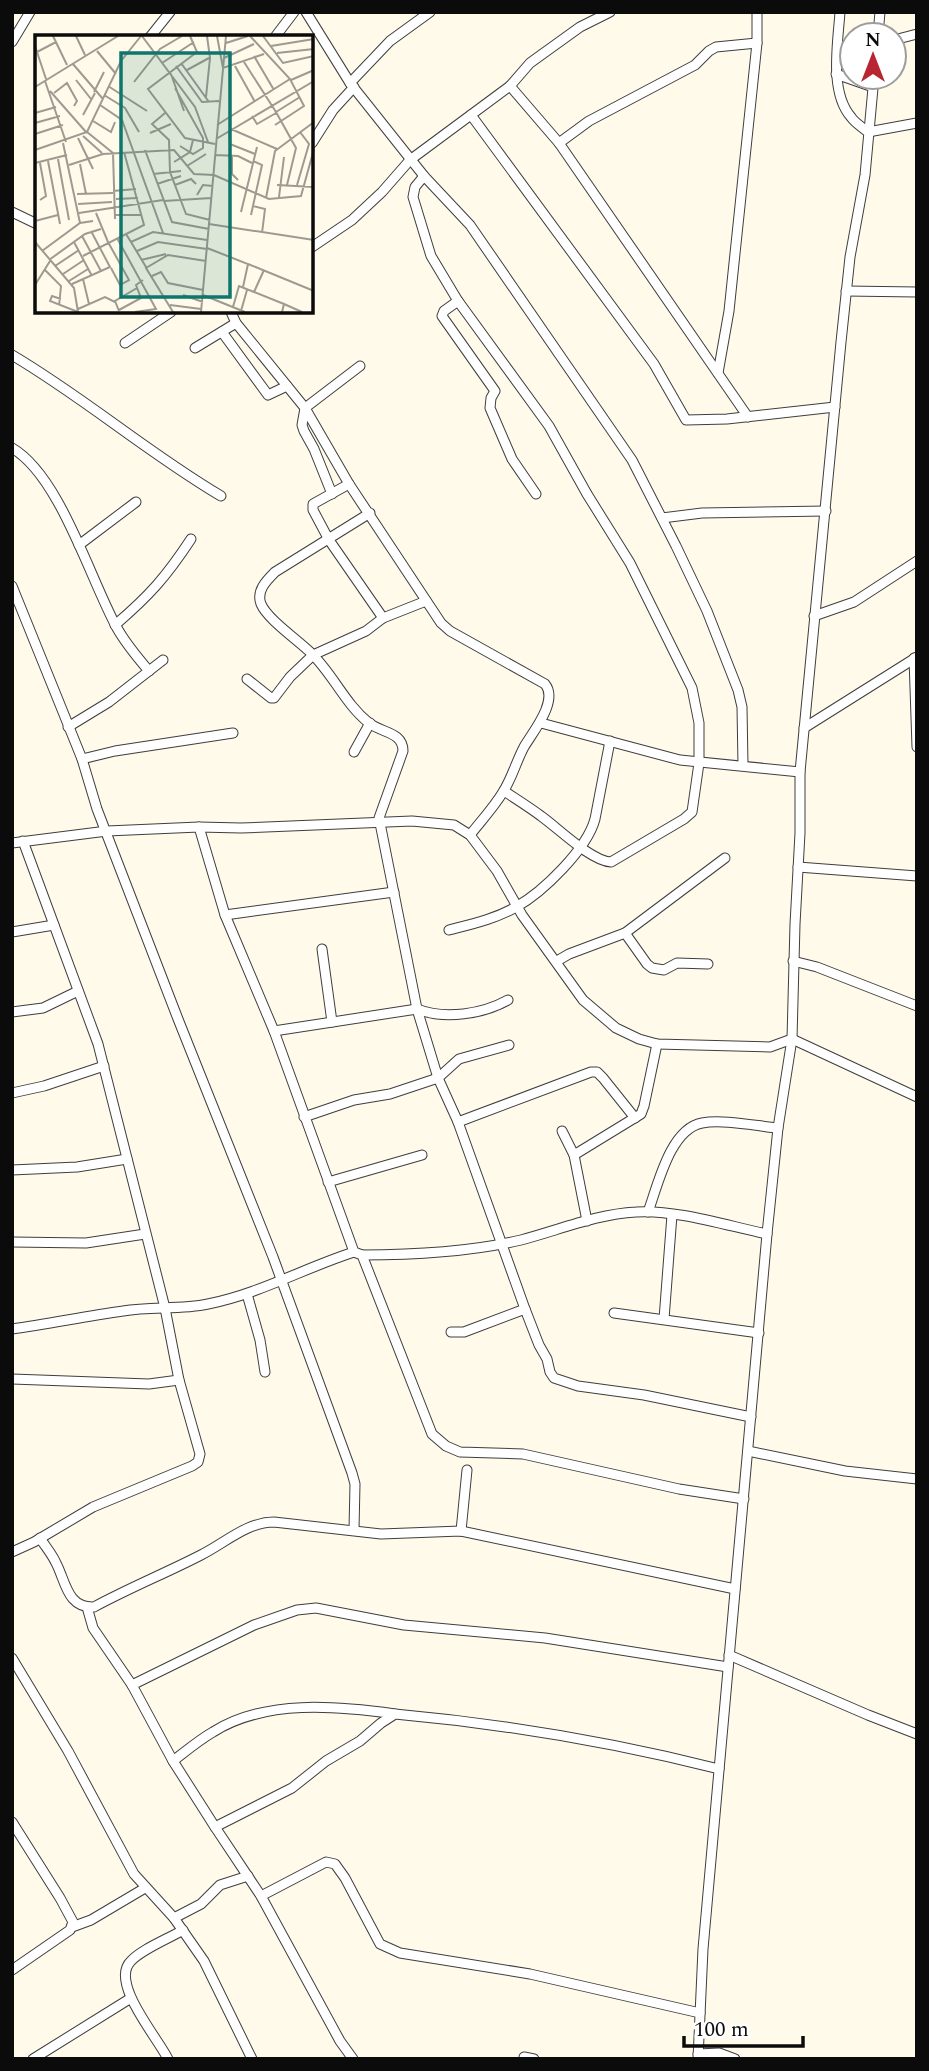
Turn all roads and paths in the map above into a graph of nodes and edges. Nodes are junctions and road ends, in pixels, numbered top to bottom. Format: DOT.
graph roads {
  1 [pos="30,12"];
  2 [pos="170,12"];
  3 [pos="294,12"];
  4 [pos="306,12"];
  5 [pos="430,12"];
  6 [pos="610,12"];
  7 [pos="757,12"];
  8 [pos="841,12"];
  9 [pos="152,35"];
  10 [pos="277,35"];
  11 [pos="12,41"];
  12 [pos="757,43"];
  13 [pos="836,74"];
  14 [pos="352,85"];
  15 [pos="510,86"];
  16 [pos="873,91"];
  17 [pos="471,115"];
  18 [pos="917,122"];
  19 [pos="867,132"];
  20 [pos="313,142"];
  21 [pos="559,143"];
  22 [pos="410,160"];
  23 [pos="424,176"];
  24 [pos="12,212"];
  25 [pos="35,223"];
  26 [pos="313,246"];
  27 [pos="846,291"];
  28 [pos="917,292"];
  29 [pos="458,302"];
  30 [pos="170,313"];
  31 [pos="231,313"];
  32 [pos="236,323"];
  33 [pos="222,332"];
  34 [pos="248,337"];
  35 [pos="125,343"];
  36 [pos="195,348"];
  37 [pos="234,349"];
  38 [pos="260,352"];
  39 [pos="12,355"];
  40 [pos="245,364"];
  41 [pos="360,366"];
  42 [pos="719,373"];
  43 [pos="287,386"];
  44 [pos="835,407"];
  45 [pos="304,408"];
  46 [pos="748,417"];
  47 [pos="324,442"];
  48 [pos="12,448"];
  49 [pos="314,449"];
  50 [pos="349,484"];
  51 [pos="332,494"];
  52 [pos="536,494"];
  53 [pos="221,496"];
  54 [pos="136,502"];
  55 [pos="826,511"];
  56 [pos="370,513"];
  57 [pos="662,518"];
  58 [pos="191,539"];
  59 [pos="329,540"];
  60 [pos="79,545"];
  61 [pos="917,561"];
  62 [pos="12,586"];
  63 [pos="426,601"];
  64 [pos="16,611"];
  65 [pos="814,615"];
  66 [pos="383,618"];
  67 [pos="116,625"];
  68 [pos="313,655"];
  69 [pos="916,657"];
  70 [pos="163,660"];
  71 [pos="149,671"];
  72 [pos="247,679"];
  73 [pos="370,723"];
  74 [pos="541,723"];
  75 [pos="68,727"];
  76 [pos="804,729"];
  77 [pos="233,733"];
  78 [pos="610,741"];
  79 [pos="917,747"];
  80 [pos="354,752"];
  81 [pos="82,759"];
  82 [pos="699,763"];
  83 [pos="743,765"];
  84 [pos="800,772"];
  85 [pos="504,791"];
  86 [pos="380,822"];
  87 [pos="199,827"];
  88 [pos="107,831"];
  89 [pos="470,835"];
  90 [pos="23,841"];
  91 [pos="12,843"];
  92 [pos="582,846"];
  93 [pos="725,858"];
  94 [pos="798,867"];
  95 [pos="917,876"];
  96 [pos="394,892"];
  97 [pos="517,906"];
  98 [pos="225,915"];
  99 [pos="54,925"];
  100 [pos="449,930"];
  101 [pos="12,932"];
  102 [pos="625,933"];
  103 [pos="322,949"];
  104 [pos="557,961"];
  105 [pos="793,961"];
  106 [pos="708,964"];
  107 [pos="78,991"];
  108 [pos="508,1000"];
  109 [pos="917,1006"];
  110 [pos="417,1009"];
  111 [pos="12,1012"];
  112 [pos="331,1022"];
  113 [pos="274,1031"];
  114 [pos="792,1039"];
  115 [pos="657,1044"];
  116 [pos="509,1045"];
  117 [pos="104,1066"];
  118 [pos="438,1078"];
  119 [pos="12,1093"];
  120 [pos="917,1097"];
  121 [pos="304,1117"];
  122 [pos="635,1118"];
  123 [pos="458,1122"];
  124 [pos="778,1128"];
  125 [pos="562,1131"];
  126 [pos="422,1155"];
  127 [pos="574,1155"];
  128 [pos="127,1159"];
  129 [pos="12,1170"];
  130 [pos="328,1182"];
  131 [pos="648,1212"];
  132 [pos="672,1215"];
  133 [pos="587,1221"];
  134 [pos="145,1234"];
  135 [pos="767,1234"];
  136 [pos="12,1242"];
  137 [pos="501,1244"];
  138 [pos="358,1253"];
  139 [pos="282,1281"];
  140 [pos="247,1294"];
  141 [pos="165,1308"];
  142 [pos="525,1309"];
  143 [pos="614,1313"];
  144 [pos="664,1319"];
  145 [pos="12,1329"];
  146 [pos="451,1332"];
  147 [pos="759,1333"];
  148 [pos="265,1372"];
  149 [pos="12,1379"];
  150 [pos="179,1380"];
  151 [pos="751,1417"];
  152 [pos="748,1451"];
  153 [pos="467,1470"];
  154 [pos="917,1479"];
  155 [pos="744,1499"];
  156 [pos="354,1530"];
  157 [pos="461,1531"];
  158 [pos="40,1538"];
  159 [pos="12,1552"];
  160 [pos="735,1590"];
  161 [pos="86,1608"];
  162 [pos="729,1655"];
  163 [pos="12,1658"];
  164 [pos="728,1667"];
  165 [pos="132,1685"];
  166 [pos="395,1714"];
  167 [pos="917,1734"];
  168 [pos="173,1761"];
  169 [pos="719,1769"];
  170 [pos="12,1822"];
  171 [pos="215,1827"];
  172 [pos="248,1876"];
  173 [pos="145,1888"];
  174 [pos="261,1896"];
  175 [pos="174,1918"];
  176 [pos="72,1927"];
  177 [pos="183,1930"];
  178 [pos="12,1970"];
  179 [pos="131,1998"];
  180 [pos="699,2013"];
  181 [pos="698,2057"];
  182 [pos="33,2059"];
  183 [pos="168,2059"];
  184 [pos="252,2059"];
  185 [pos="353,2059"];
  186 [pos="735,2059"];
  1 -- 11 [label="street"];
  2 -- 9 [label="street"];
  3 -- 10 [label="street"];
  4 -- 14 [label="street"];
  5 -- 14 [label="street"];
  6 -- 15 [label="street"];
  7 -- 12 [label="street"];
  8 -- 13 [label="street"];
  12 -- 21 [label="street"];
  12 -- 42 [label="street"];
  13 -- 19 [label="street"];
  14 -- 20 [label="street"];
  14 -- 22 [label="street"];
  15 -- 17 [label="street"];
  15 -- 21 [label="street"];
  16 -- 19 [label="street"];
  17 -- 22 [label="street"];
  17 -- 46 [label="street"];
  18 -- 19 [label="street"];
  19 -- 27 [label="street"];
  21 -- 42 [label="street"];
  22 -- 23 [label="street"];
  22 -- 26 [label="street"];
  23 -- 29 [label="street"];
  23 -- 57 [label="street"];
  24 -- 25 [label="street"];
  27 -- 28 [label="street"];
  27 -- 44 [label="street"];
  29 -- 52 [label="street"];
  29 -- 82 [label="street"];
  30 -- 35 [label="street"];
  31 -- 32 [label="street"];
  32 -- 33 [label="street"];
  32 -- 34 [label="street"];
  33 -- 36 [label="street"];
  33 -- 37 [label="street"];
  34 -- 37 [label="street"];
  34 -- 38 [label="street"];
  37 -- 40 [label="street"];
  38 -- 40 [label="street"];
  38 -- 43 [label="street"];
  39 -- 53 [label="street"];
  40 -- 43 [label="street"];
  41 -- 45 [label="street"];
  42 -- 46 [label="street"];
  43 -- 45 [label="street"];
  44 -- 46 [label="street"];
  44 -- 55 [label="street"];
  45 -- 47 [label="street"];
  45 -- 49 [label="street"];
  47 -- 49 [label="street"];
  47 -- 50 [label="street"];
  48 -- 60 [label="street"];
  49 -- 51 [label="street"];
  50 -- 51 [label="street"];
  50 -- 56 [label="street"];
  51 -- 59 [label="street"];
  54 -- 60 [label="street"];
  55 -- 57 [label="street"];
  55 -- 65 [label="street"];
  56 -- 59 [label="street"];
  56 -- 63 [label="street"];
  57 -- 83 [label="street"];
  58 -- 67 [label="street"];
  59 -- 66 [label="street"];
  59 -- 68 [label="street"];
  60 -- 67 [label="street"];
  61 -- 65 [label="street"];
  62 -- 64 [label="street"];
  63 -- 66 [label="street"];
  63 -- 74 [label="street"];
  64 -- 75 [label="street"];
  65 -- 76 [label="street"];
  66 -- 68 [label="street"];
  67 -- 71 [label="street"];
  68 -- 72 [label="street"];
  68 -- 73 [label="street"];
  69 -- 76 [label="street"];
  69 -- 79 [label="street"];
  70 -- 71 [label="street"];
  71 -- 75 [label="street"];
  73 -- 80 [label="street"];
  73 -- 86 [label="street"];
  74 -- 78 [label="street"];
  74 -- 85 [label="street"];
  75 -- 81 [label="street"];
  76 -- 84 [label="street"];
  77 -- 81 [label="street"];
  78 -- 82 [label="street"];
  78 -- 92 [label="street"];
  81 -- 88 [label="street"];
  82 -- 83 [label="street"];
  82 -- 92 [label="street"];
  83 -- 84 [label="street"];
  84 -- 94 [label="street"];
  85 -- 89 [label="street"];
  85 -- 92 [label="street"];
  86 -- 87 [label="street"];
  86 -- 89 [label="street"];
  86 -- 96 [label="street"];
  87 -- 88 [label="street"];
  87 -- 98 [label="street"];
  88 -- 90 [label="street"];
  88 -- 139 [label="street"];
  89 -- 97 [label="street"];
  90 -- 91 [label="street"];
  90 -- 99 [label="street"];
  92 -- 97 [label="street"];
  93 -- 102 [label="street"];
  94 -- 95 [label="street"];
  94 -- 105 [label="street"];
  96 -- 98 [label="street"];
  96 -- 110 [label="street"];
  97 -- 100 [label="street"];
  97 -- 104 [label="street"];
  98 -- 113 [label="street"];
  99 -- 101 [label="street"];
  99 -- 107 [label="street"];
  102 -- 104 [label="street"];
  102 -- 106 [label="street"];
  103 -- 112 [label="street"];
  104 -- 115 [label="street"];
  105 -- 109 [label="street"];
  105 -- 114 [label="street"];
  107 -- 111 [label="street"];
  107 -- 117 [label="street"];
  108 -- 110 [label="street"];
  110 -- 112 [label="street"];
  110 -- 118 [label="street"];
  112 -- 113 [label="street"];
  113 -- 121 [label="street"];
  114 -- 115 [label="street"];
  114 -- 120 [label="street"];
  114 -- 124 [label="street"];
  115 -- 122 [label="street"];
  116 -- 118 [label="street"];
  117 -- 119 [label="street"];
  117 -- 128 [label="street"];
  118 -- 121 [label="street"];
  118 -- 123 [label="street"];
  121 -- 130 [label="street"];
  122 -- 123 [label="street"];
  122 -- 127 [label="street"];
  123 -- 137 [label="street"];
  124 -- 131 [label="street"];
  124 -- 135 [label="street"];
  125 -- 127 [label="street"];
  126 -- 130 [label="street"];
  127 -- 133 [label="street"];
  128 -- 129 [label="street"];
  128 -- 134 [label="street"];
  130 -- 138 [label="street"];
  131 -- 132 [label="street"];
  131 -- 133 [label="street"];
  132 -- 135 [label="street"];
  132 -- 144 [label="street"];
  133 -- 137 [label="street"];
  134 -- 136 [label="street"];
  134 -- 141 [label="street"];
  135 -- 147 [label="street"];
  137 -- 138 [label="street"];
  137 -- 142 [label="street"];
  138 -- 139 [label="street"];
  138 -- 155 [label="street"];
  139 -- 140 [label="street"];
  139 -- 156 [label="street"];
  140 -- 141 [label="street"];
  140 -- 148 [label="street"];
  141 -- 145 [label="street"];
  141 -- 150 [label="street"];
  142 -- 146 [label="street"];
  142 -- 151 [label="street"];
  143 -- 144 [label="street"];
  144 -- 147 [label="street"];
  147 -- 151 [label="street"];
  149 -- 150 [label="street"];
  150 -- 158 [label="street"];
  151 -- 152 [label="street"];
  152 -- 154 [label="street"];
  152 -- 155 [label="street"];
  153 -- 157 [label="street"];
  155 -- 160 [label="street"];
  156 -- 157 [label="street"];
  156 -- 161 [label="street"];
  157 -- 160 [label="street"];
  158 -- 159 [label="street"];
  158 -- 161 [label="street"];
  160 -- 162 [label="street"];
  161 -- 165 [label="street"];
  162 -- 164 [label="street"];
  162 -- 167 [label="street"];
  163 -- 173 [label="street"];
  164 -- 165 [label="street"];
  164 -- 169 [label="street"];
  165 -- 168 [label="street"];
  166 -- 168 [label="street"];
  166 -- 169 [label="street"];
  166 -- 171 [label="street"];
  168 -- 171 [label="street"];
  169 -- 180 [label="street"];
  170 -- 176 [label="street"];
  171 -- 172 [label="street"];
  172 -- 174 [label="street"];
  172 -- 175 [label="street"];
  173 -- 175 [label="street"];
  173 -- 176 [label="street"];
  174 -- 180 [label="street"];
  174 -- 185 [label="street"];
  175 -- 177 [label="street"];
  176 -- 178 [label="street"];
  177 -- 179 [label="street"];
  177 -- 184 [label="street"];
  179 -- 182 [label="street"];
  179 -- 183 [label="street"];
  180 -- 181 [label="street"];
  181 -- 186 [label="street"];
}
